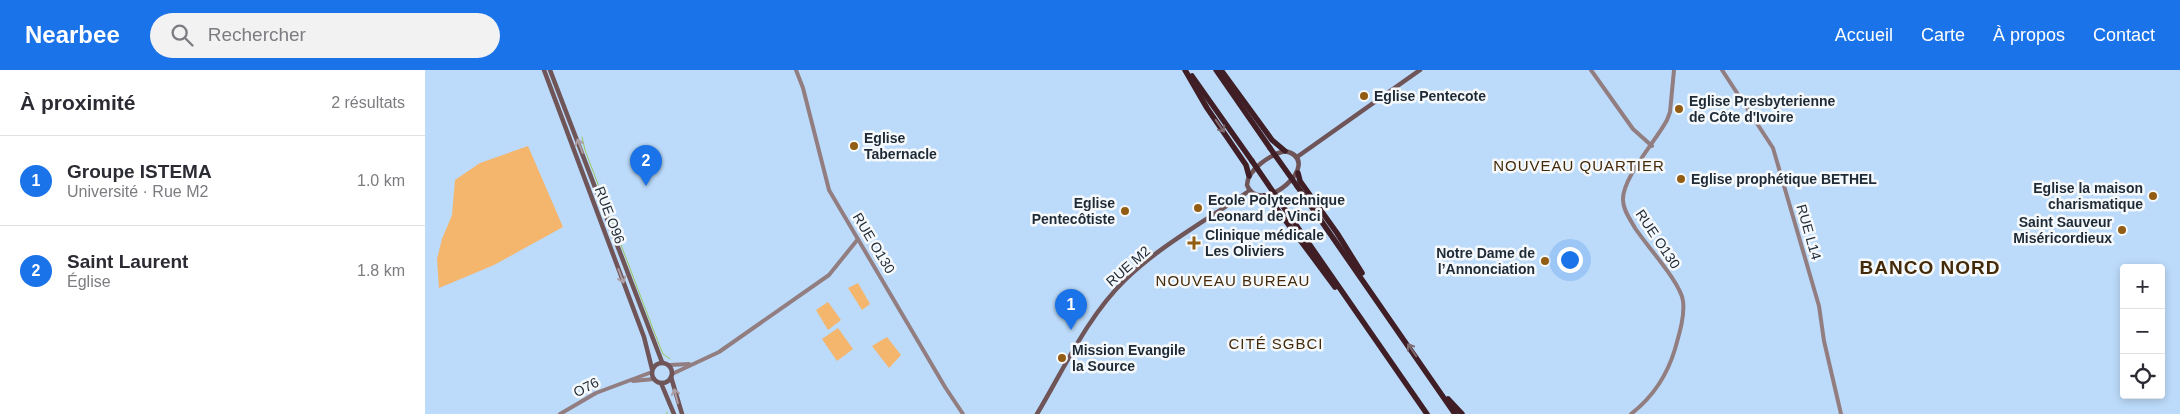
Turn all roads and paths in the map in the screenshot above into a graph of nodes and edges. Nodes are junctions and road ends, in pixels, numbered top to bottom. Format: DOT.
graph roads {
  1 [pos="544,70"];
  2 [pos="550,70"];
  3 [pos="796,70"];
  4 [pos="1187,70"];
  5 [pos="1216,70"];
  6 [pos="1221,70"];
  7 [pos="1420,70"];
  8 [pos="1591,70"];
  9 [pos="1674,70"];
  10 [pos="1722,70"];
  11 [pos="1652,146"];
  12 [pos="1285,151"];
  13 [pos="1297,157"];
  14 [pos="1298,173"];
  15 [pos="1249,176"];
  16 [pos="1249,191"];
  17 [pos="1264,196"];
  18 [pos="858,239"];
  19 [pos="1383,309"];
  20 [pos="1363,322"];
  21 [pos="662,362"];
  22 [pos="691,364"];
  23 [pos="669,365"];
  24 [pos="652,370"];
  25 [pos="672,376"];
  26 [pos="654,379"];
  27 [pos="623,383"];
  28 [pos="661,383"];
  29 [pos="1409,390"];
  30 [pos="1439,391"];
  31 [pos="560,414"];
  32 [pos="674,414"];
  33 [pos="682,414"];
  34 [pos="963,414"];
  35 [pos="1037,414"];
  36 [pos="1423,414"];
  37 [pos="1427,414"];
  38 [pos="1455,414"];
  39 [pos="1462,414"];
  40 [pos="1631,414"];
  41 [pos="1841,414"];
  1 -- 24 [label="main road, RUE O96, one-way"];
  21 -- 2 [label="main road, RUE O96, one-way"];
  3 -- 18 [label="street, RUE O130"];
  4 -- 15 [label="highway, one-way"];
  4 -- 20 [label="highway, bridge"];
  5 -- 19 [label="highway, bridge"];
  6 -- 12 [label="highway"];
  7 -- 13 [label="main road"];
  8 -- 11 [label="street"];
  9 -- 11 [label="street, RUE O130"];
  10 -- 41 [label="street, RUE L14"];
  11 -- 40 [label="street, RUE O130"];
  12 -- 13 [label="main road"];
  12 -- 15 [label="main road"];
  13 -- 14 [label="main road"];
  14 -- 17 [label="main road"];
  14 -- 19 [label="highway"];
  15 -- 16 [label="main road"];
  16 -- 17 [label="main road"];
  16 -- 35 [label="main road, RUE M2"];
  17 -- 20 [label="highway"];
  18 -- 22 [label="street"];
  18 -- 34 [label="street, RUE O130"];
  30 -- 19 [label="highway, one-way"];
  20 -- 29 [label="highway"];
  21 -- 23 [label="main road"];
  21 -- 24 [label="main road"];
  22 -- 23 [label="street"];
  22 -- 25 [label="street"];
  23 -- 25 [label="main road"];
  24 -- 26 [label="main road"];
  24 -- 27 [label="street"];
  25 -- 28 [label="main road"];
  33 -- 25 [label="main road, one-way"];
  26 -- 27 [label="street"];
  26 -- 28 [label="main road"];
  27 -- 31 [label="street, O76"];
  28 -- 32 [label="main road"];
  29 -- 36 [label="highway"];
  29 -- 37 [label="highway"];
  30 -- 38 [label="highway"];
  30 -- 39 [label="highway"];
}
